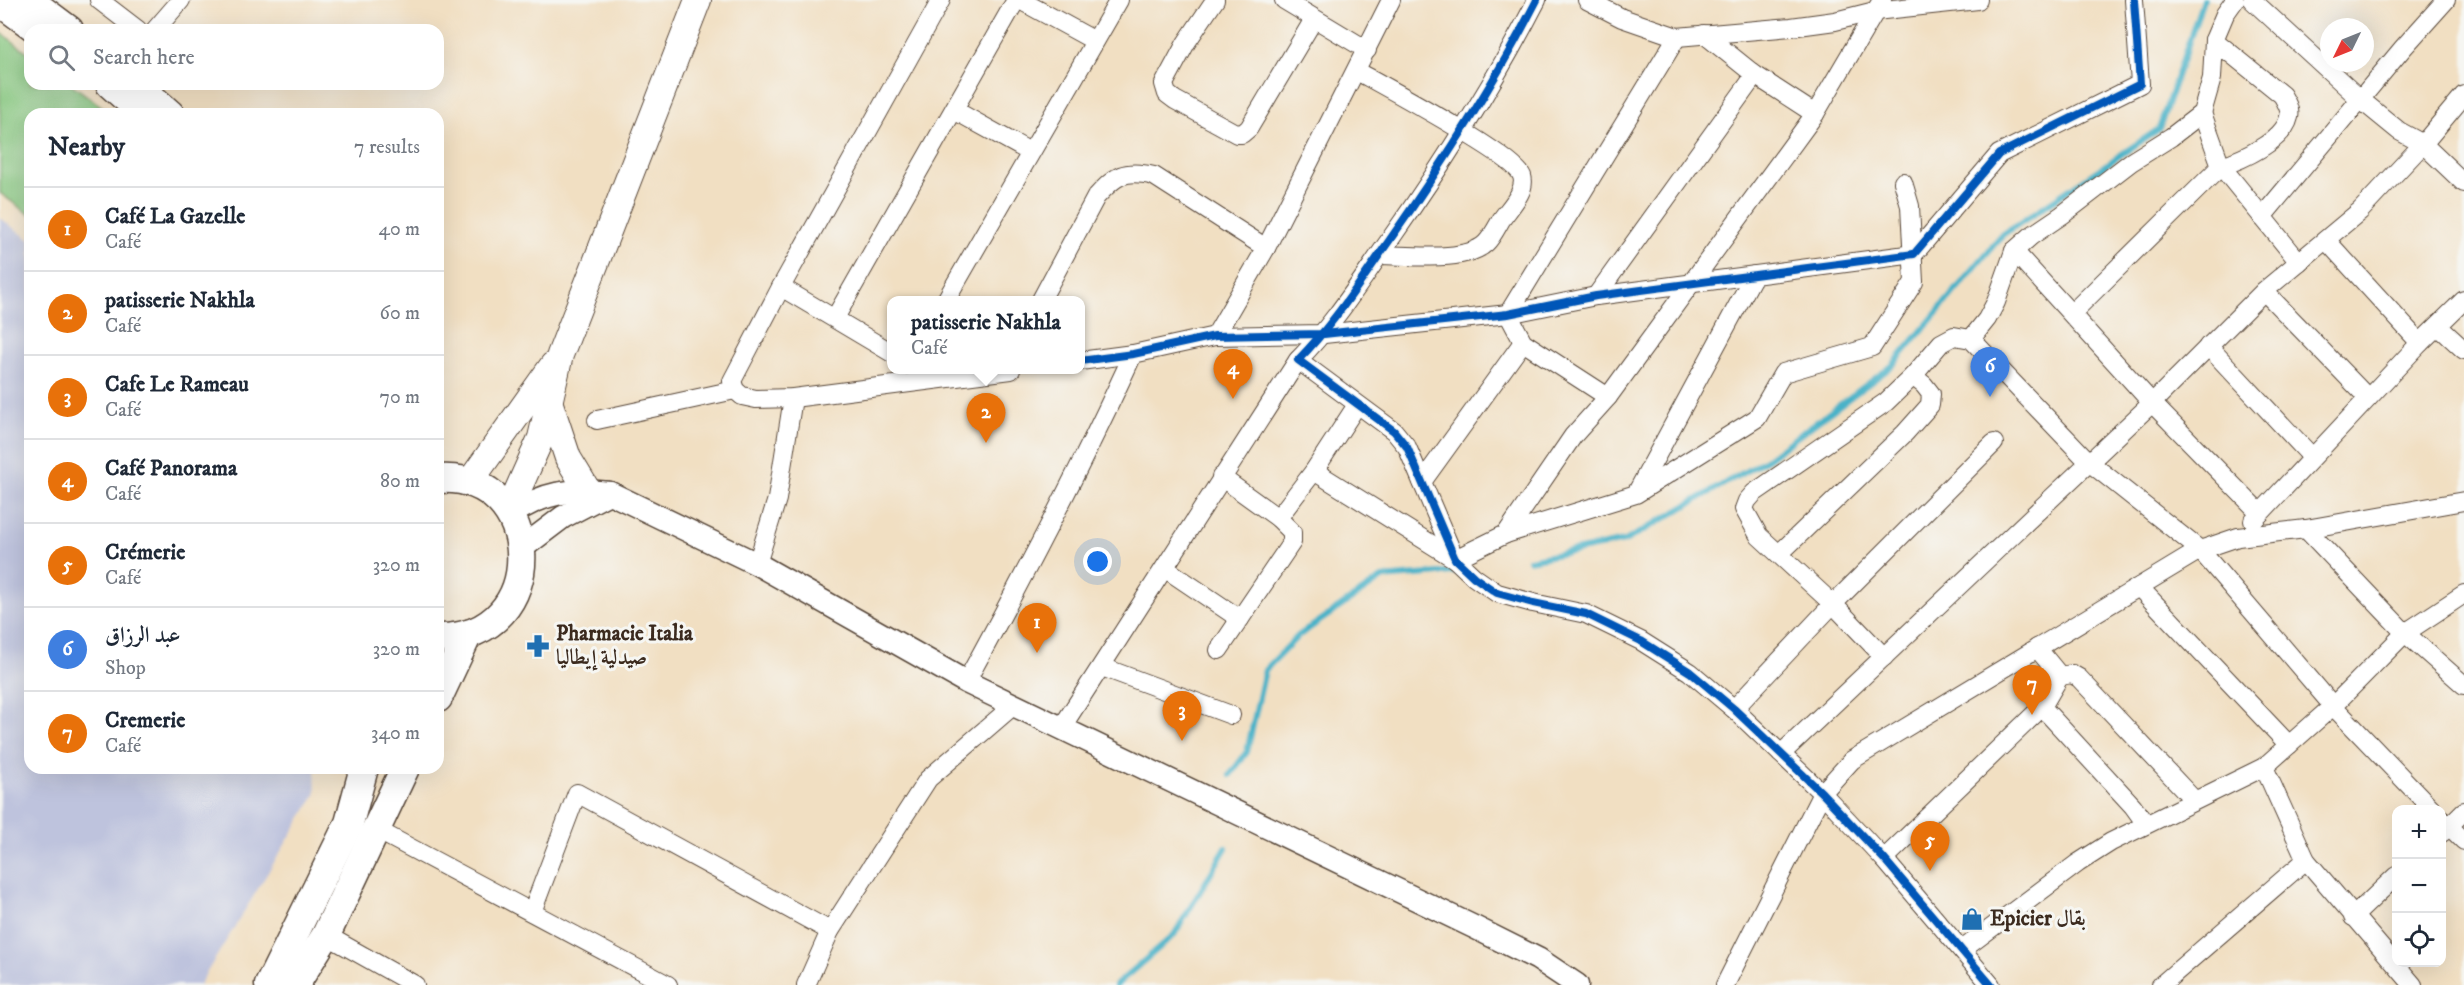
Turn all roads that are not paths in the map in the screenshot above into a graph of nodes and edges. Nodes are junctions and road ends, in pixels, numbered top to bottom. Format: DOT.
graph roads {
  1 [pos="29,0"];
  2 [pos="99,0"];
  3 [pos="181,0"];
  4 [pos="698,0"];
  5 [pos="941,0"];
  6 [pos="1018,0"];
  7 [pos="1119,0"];
  8 [pos="1215,0"];
  9 [pos="1284,0"];
  10 [pos="1391,0"];
  11 [pos="1537,0"];
  12 [pos="1587,0"];
  13 [pos="1978,0"];
  14 [pos="2134,0"];
  15 [pos="2235,0"];
  16 [pos="2253,0"];
  17 [pos="2446,0"];
  18 [pos="0,2"];
  19 [pos="1877,4"];
  20 [pos="1314,19"];
  21 [pos="30,24"];
  22 [pos="61,24"];
  23 [pos="130,24"];
  24 [pos="161,24"];
  25 [pos="1704,34"];
  26 [pos="1677,37"];
  27 [pos="2214,40"];
  28 [pos="1095,41"];
  29 [pos="1367,50"];
  30 [pos="1357,71"];
  31 [pos="1755,75"];
  32 [pos="117,90"];
  33 [pos="143,90"];
  34 [pos="2464,95"];
  35 [pos="2361,100"];
  36 [pos="137,108"];
  37 [pos="163,108"];
  38 [pos="954,110"];
  39 [pos="2202,113"];
  40 [pos="1815,114"];
  41 [pos="1461,130"];
  42 [pos="2423,144"];
  43 [pos="1030,152"];
  44 [pos="2221,166"];
  45 [pos="1903,182"];
  46 [pos="2464,183"];
  47 [pos="2262,217"];
  48 [pos="2326,240"];
  49 [pos="1266,248"];
  50 [pos="2014,251"];
  51 [pos="1914,254"];
  52 [pos="1380,255"];
  53 [pos="2299,262"];
  54 [pos="1754,275"];
  55 [pos="1693,284"];
  56 [pos="781,287"];
  57 [pos="2264,291"];
  58 [pos="948,296"];
  59 [pos="1043,296"];
  60 [pos="1596,296"];
  61 [pos="2464,300"];
  62 [pos="2072,313"];
  63 [pos="1508,314"];
  64 [pos="835,318"];
  65 [pos="2438,326"];
  66 [pos="1324,334"];
  67 [pos="1215,336"];
  68 [pos="1971,339"];
  69 [pos="1523,342"];
  70 [pos="2420,343"];
  71 [pos="2208,346"];
  72 [pos="887,350"];
  73 [pos="2464,350"];
  74 [pos="1133,354"];
  75 [pos="560,355"];
  76 [pos="1085,360"];
  77 [pos="1298,360"];
  78 [pos="925,374"];
  79 [pos="1913,376"];
  80 [pos="735,390"];
  81 [pos="1608,397"];
  82 [pos="793,398"];
  83 [pos="2368,398"];
  84 [pos="550,402"];
  85 [pos="2152,403"];
  86 [pos="1357,405"];
  87 [pos="597,420"];
  88 [pos="1994,443"];
  89 [pos="2312,457"];
  90 [pos="2089,462"];
  91 [pos="1314,471"];
  92 [pos="1221,477"];
  93 [pos="444,480"];
  94 [pos="1422,482"];
  95 [pos="469,483"];
  96 [pos="599,492"];
  97 [pos="1636,494"];
  98 [pos="2464,501"];
  99 [pos="2260,513"];
  100 [pos="509,514"];
  101 [pos="1278,518"];
  102 [pos="2306,529"];
  103 [pos="1506,534"];
  104 [pos="2238,537"];
  105 [pos="522,548"];
  106 [pos="2200,550"];
  107 [pos="1779,554"];
  108 [pos="1455,559"];
  109 [pos="757,564"];
  110 [pos="1166,569"];
  111 [pos="2139,586"];
  112 [pos="2464,594"];
  113 [pos="1833,604"];
  114 [pos="1240,619"];
  115 [pos="2405,633"];
  116 [pos="468,634"];
  117 [pos="444,638"];
  118 [pos="2037,648"];
  119 [pos="1218,650"];
  120 [pos="1884,657"];
  121 [pos="1102,667"];
  122 [pos="2060,676"];
  123 [pos="966,682"];
  124 [pos="444,685"];
  125 [pos="2464,685"];
  126 [pos="1014,705"];
  127 [pos="2333,706"];
  128 [pos="2042,707"];
  129 [pos="1734,710"];
  130 [pos="1231,715"];
  131 [pos="1062,728"];
  132 [pos="2289,745"];
  133 [pos="1781,754"];
  134 [pos="2264,767"];
  135 [pos="362,774"];
  136 [pos="402,774"];
  137 [pos="1822,793"];
  138 [pos="2194,800"];
  139 [pos="2428,805"];
  140 [pos="2464,811"];
  141 [pos="2146,824"];
  142 [pos="2446,824"];
  143 [pos="2446,828"];
  144 [pos="377,830"];
  145 [pos="2464,841"];
  146 [pos="1884,859"];
  147 [pos="2306,860"];
  148 [pos="2392,881"];
  149 [pos="532,912"];
  150 [pos="2353,916"];
  151 [pos="830,931"];
  152 [pos="326,935"];
  153 [pos="1962,950"];
  154 [pos="2407,983"];
  155 [pos="269,985"];
  156 [pos="295,985"];
  157 [pos="415,985"];
  158 [pos="668,985"];
  159 [pos="806,985"];
  160 [pos="1577,985"];
  161 [pos="1725,985"];
  162 [pos="1991,985"];
  163 [pos="2162,985"];
  1 -- 22 [label="main road"];
  2 -- 23 [label="street"];
  3 -- 24 [label="street"];
  4 -- 75 [label="main road"];
  5 -- 56 [label="street"];
  6 -- 28 [label="street"];
  6 -- 38 [label="street"];
  7 -- 28 [label="street"];
  8 -- 20 [label="street"];
  9 -- 20 [label="street"];
  10 -- 29 [label="street"];
  11 -- 41 [label="street"];
  12 -- 26 [label="street"];
  13 -- 19 [label="street"];
  14 -- 51 [label="street"];
  15 -- 27 [label="street"];
  16 -- 35 [label="street"];
  17 -- 35 [label="street"];
  18 -- 21 [label="main road"];
  19 -- 25 [label="street"];
  19 -- 40 [label="street"];
  20 -- 29 [label="street"];
  25 -- 26 [label="street"];
  25 -- 31 [label="street"];
  26 -- 63 [label="street"];
  27 -- 39 [label="street"];
  27 -- 44 [label="street"];
  28 -- 43 [label="street"];
  29 -- 30 [label="street"];
  30 -- 41 [label="street"];
  30 -- 49 [label="street"];
  31 -- 40 [label="street"];
  31 -- 60 [label="street"];
  32 -- 36 [label="main road"];
  33 -- 37 [label="main road"];
  34 -- 42 [label="street"];
  35 -- 42 [label="street"];
  35 -- 47 [label="street"];
  38 -- 43 [label="street"];
  38 -- 64 [label="street"];
  39 -- 44 [label="street"];
  39 -- 50 [label="street"];
  40 -- 55 [label="street"];
  41 -- 52 [label="street"];
  41 -- 52 [label="street"];
  42 -- 46 [label="street"];
  42 -- 48 [label="street"];
  43 -- 58 [label="street"];
  44 -- 47 [label="street"];
  44 -- 62 [label="street"];
  45 -- 51 [label="street"];
  47 -- 53 [label="street"];
  48 -- 53 [label="street"];
  48 -- 70 [label="street"];
  49 -- 59 [label="street"];
  49 -- 67 [label="street"];
  50 -- 62 [label="street"];
  50 -- 68 [label="street"];
  51 -- 54 [label="street"];
  51 -- 97 [label="street"];
  52 -- 66 [label="street"];
  53 -- 57 [label="street"];
  54 -- 55 [label="street"];
  54 -- 97 [label="street"];
  55 -- 60 [label="street"];
  55 -- 81 [label="street"];
  56 -- 64 [label="street"];
  56 -- 80 [label="street"];
  57 -- 71 [label="street"];
  57 -- 83 [label="street"];
  60 -- 63 [label="street"];
  61 -- 65 [label="street"];
  62 -- 85 [label="street"];
  63 -- 66 [label="street"];
  63 -- 69 [label="street"];
  64 -- 72 [label="street"];
  65 -- 70 [label="street"];
  65 -- 73 [label="street"];
  66 -- 67 [label="street"];
  66 -- 77 [label="street"];
  67 -- 74 [label="street"];
  68 -- 79 [label="street"];
  68 -- 90 [label="street"];
  69 -- 81 [label="street"];
  69 -- 94 [label="street"];
  70 -- 83 [label="street"];
  71 -- 85 [label="street"];
  71 -- 89 [label="street"];
  74 -- 76 [label="street"];
  74 -- 123 [label="street"];
  75 -- 84 [label="main road"];
  75 -- 95 [label="main road"];
  77 -- 86 [label="street"];
  77 -- 92 [label="street"];
  78 -- 82 [label="street"];
  79 -- 107 [label="street"];
  79 -- 107 [label="street"];
  80 -- 82 [label="street"];
  80 -- 87 [label="street"];
  81 -- 103 [label="street"];
  82 -- 109 [label="street"];
  83 -- 89 [label="street"];
  84 -- 96 [label="main road"];
  84 -- 100 [label="main road"];
  85 -- 90 [label="street"];
  85 -- 99 [label="street"];
  86 -- 91 [label="street"];
  86 -- 94 [label="street"];
  88 -- 113 [label="street"];
  89 -- 99 [label="street"];
  90 -- 106 [label="street"];
  90 -- 120 [label="street"];
  91 -- 101 [label="street"];
  91 -- 108 [label="street"];
  92 -- 101 [label="street"];
  92 -- 110 [label="street"];
  93 -- 95 [label="main road"];
  94 -- 108 [label="street"];
  95 -- 100 [label="main road"];
  96 -- 100 [label="street"];
  96 -- 105 [label="street"];
  96 -- 109 [label="street"];
  97 -- 103 [label="street"];
  98 -- 102 [label="street"];
  99 -- 104 [label="street"];
  100 -- 105 [label="main road"];
  101 -- 114 [label="street"];
  102 -- 104 [label="street"];
  102 -- 115 [label="street"];
  103 -- 108 [label="street"];
  104 -- 106 [label="street"];
  105 -- 116 [label="main road"];
  106 -- 111 [label="street"];
  106 -- 127 [label="street"];
  107 -- 113 [label="street"];
  108 -- 129 [label="street"];
  109 -- 123 [label="street"];
  110 -- 114 [label="street"];
  110 -- 121 [label="street"];
  111 -- 118 [label="street"];
  111 -- 132 [label="street"];
  112 -- 115 [label="street"];
  113 -- 120 [label="street"];
  113 -- 129 [label="street"];
  114 -- 119 [label="street"];
  115 -- 125 [label="street"];
  115 -- 127 [label="street"];
  116 -- 117 [label="main road"];
  116 -- 124 [label="main road"];
  118 -- 122 [label="street"];
  118 -- 137 [label="street"];
  120 -- 133 [label="street"];
  121 -- 130 [label="street"];
  121 -- 131 [label="street"];
  122 -- 128 [label="street"];
  122 -- 138 [label="street"];
  123 -- 126 [label="street"];
  126 -- 131 [label="street"];
  126 -- 151 [label="street"];
  127 -- 132 [label="street"];
  127 -- 139 [label="street"];
  128 -- 141 [label="street"];
  128 -- 146 [label="street"];
  129 -- 133 [label="street"];
  131 -- 160 [label="street"];
  132 -- 134 [label="street"];
  133 -- 137 [label="street"];
  134 -- 138 [label="street"];
  134 -- 147 [label="street"];
  135 -- 155 [label="main road"];
  136 -- 144 [label="main road"];
  137 -- 146 [label="street"];
  137 -- 161 [label="street"];
  138 -- 141 [label="street"];
  140 -- 142 [label="street"];
  141 -- 153 [label="street"];
  143 -- 145 [label="street"];
  144 -- 149 [label="street"];
  144 -- 152 [label="main road"];
  146 -- 153 [label="street"];
  147 -- 150 [label="street"];
  147 -- 163 [label="street"];
  148 -- 150 [label="street"];
  149 -- 151 [label="street"];
  149 -- 158 [label="street"];
  150 -- 154 [label="street"];
  151 -- 159 [label="street"];
  152 -- 156 [label="main road"];
  152 -- 157 [label="street"];
  153 -- 162 [label="street"];
}
